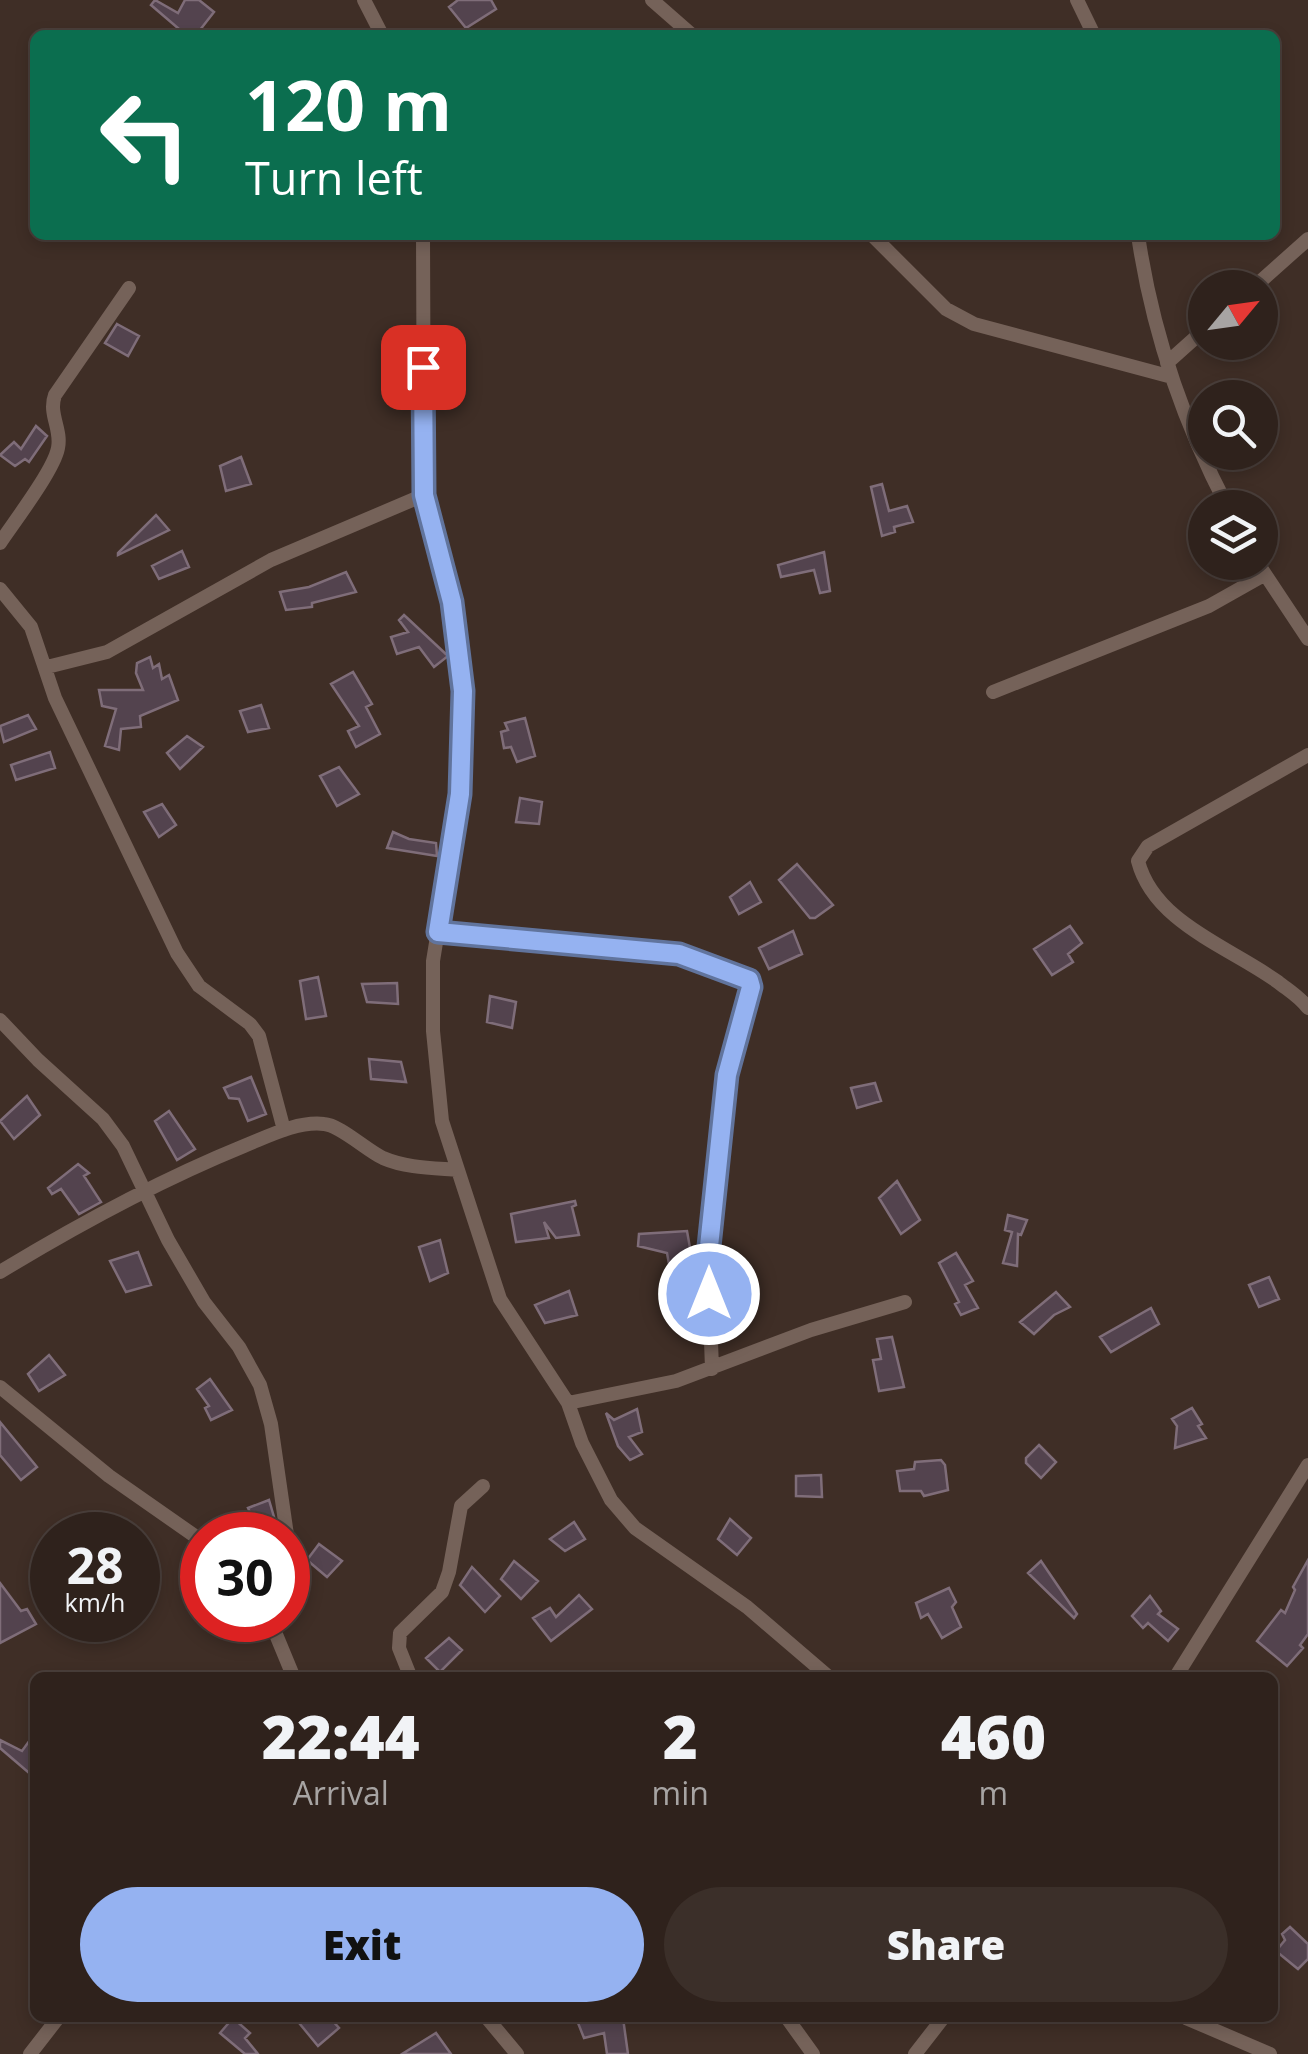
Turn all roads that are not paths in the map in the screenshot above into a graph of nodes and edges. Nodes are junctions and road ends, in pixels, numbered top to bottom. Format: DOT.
graph roads {
  1 [pos="364,0"];
  2 [pos="652,0"];
  3 [pos="1077,0"];
  4 [pos="379,30"];
  5 [pos="686,30"];
  6 [pos="1092,30"];
  7 [pos="1308,239"];
  8 [pos="423,240"];
  9 [pos="877,240"];
  10 [pos="1139,240"];
  11 [pos="1273,270"];
  12 [pos="129,288"];
  13 [pos="1188,348"];
  14 [pos="1169,370"];
  15 [pos="1219,490"];
  16 [pos="424,495"];
  17 [pos="0,543"];
  18 [pos="1246,580"];
  19 [pos="1268,580"];
  20 [pos="0,589"];
  21 [pos="1308,639"];
  22 [pos="47,668"];
  23 [pos="992,692"];
  24 [pos="1308,754"];
  25 [pos="438,932"];
  26 [pos="1308,1008"];
  27 [pos="0,1020"];
  28 [pos="284,1130"];
  29 [pos="458,1170"];
  30 [pos="145,1189"];
  31 [pos="0,1272"];
  32 [pos="905,1302"];
  33 [pos="712,1369"];
  34 [pos="0,1387"];
  35 [pos="568,1403"];
  36 [pos="1308,1465"];
  37 [pos="483,1486"];
  38 [pos="284,1512"];
  39 [pos="180,1526"];
  40 [pos="279,1642"];
  41 [pos="292,1672"];
  42 [pos="408,1672"];
  43 [pos="823,1672"];
  44 [pos="1179,1672"];
  45 [pos="55,2022"];
  46 [pos="490,2022"];
  47 [pos="790,2022"];
  48 [pos="940,2022"];
  49 [pos="1195,2022"];
  50 [pos="30,2054"];
  51 [pos="517,2054"];
  52 [pos="813,2054"];
  53 [pos="916,2054"];
  54 [pos="1270,2054"];
  1 -- 4 [label="street"];
  2 -- 5 [label="street"];
  3 -- 6 [label="street"];
  7 -- 11 [label="street"];
  8 -- 16 [label="street"];
  9 -- 14 [label="street"];
  10 -- 14 [label="street"];
  12 -- 17 [label="street"];
  13 -- 14 [label="street"];
  14 -- 15 [label="street"];
  16 -- 22 [label="street"];
  16 -- 25 [label="street"];
  18 -- 23 [label="street"];
  19 -- 21 [label="street"];
  20 -- 22 [label="street"];
  22 -- 28 [label="street"];
  24 -- 26 [label="street"];
  25 -- 29 [label="street"];
  25 -- 33 [label="street"];
  27 -- 30 [label="street"];
  28 -- 29 [label="street"];
  28 -- 30 [label="street"];
  29 -- 35 [label="street"];
  30 -- 31 [label="street"];
  30 -- 38 [label="street"];
  32 -- 33 [label="street"];
  33 -- 35 [label="street"];
  34 -- 39 [label="street"];
  35 -- 43 [label="street"];
  36 -- 44 [label="street"];
  37 -- 42 [label="street"];
  40 -- 41 [label="street"];
  45 -- 50 [label="street"];
  46 -- 51 [label="street"];
  47 -- 52 [label="street"];
  48 -- 53 [label="street"];
  49 -- 54 [label="street"];
}
